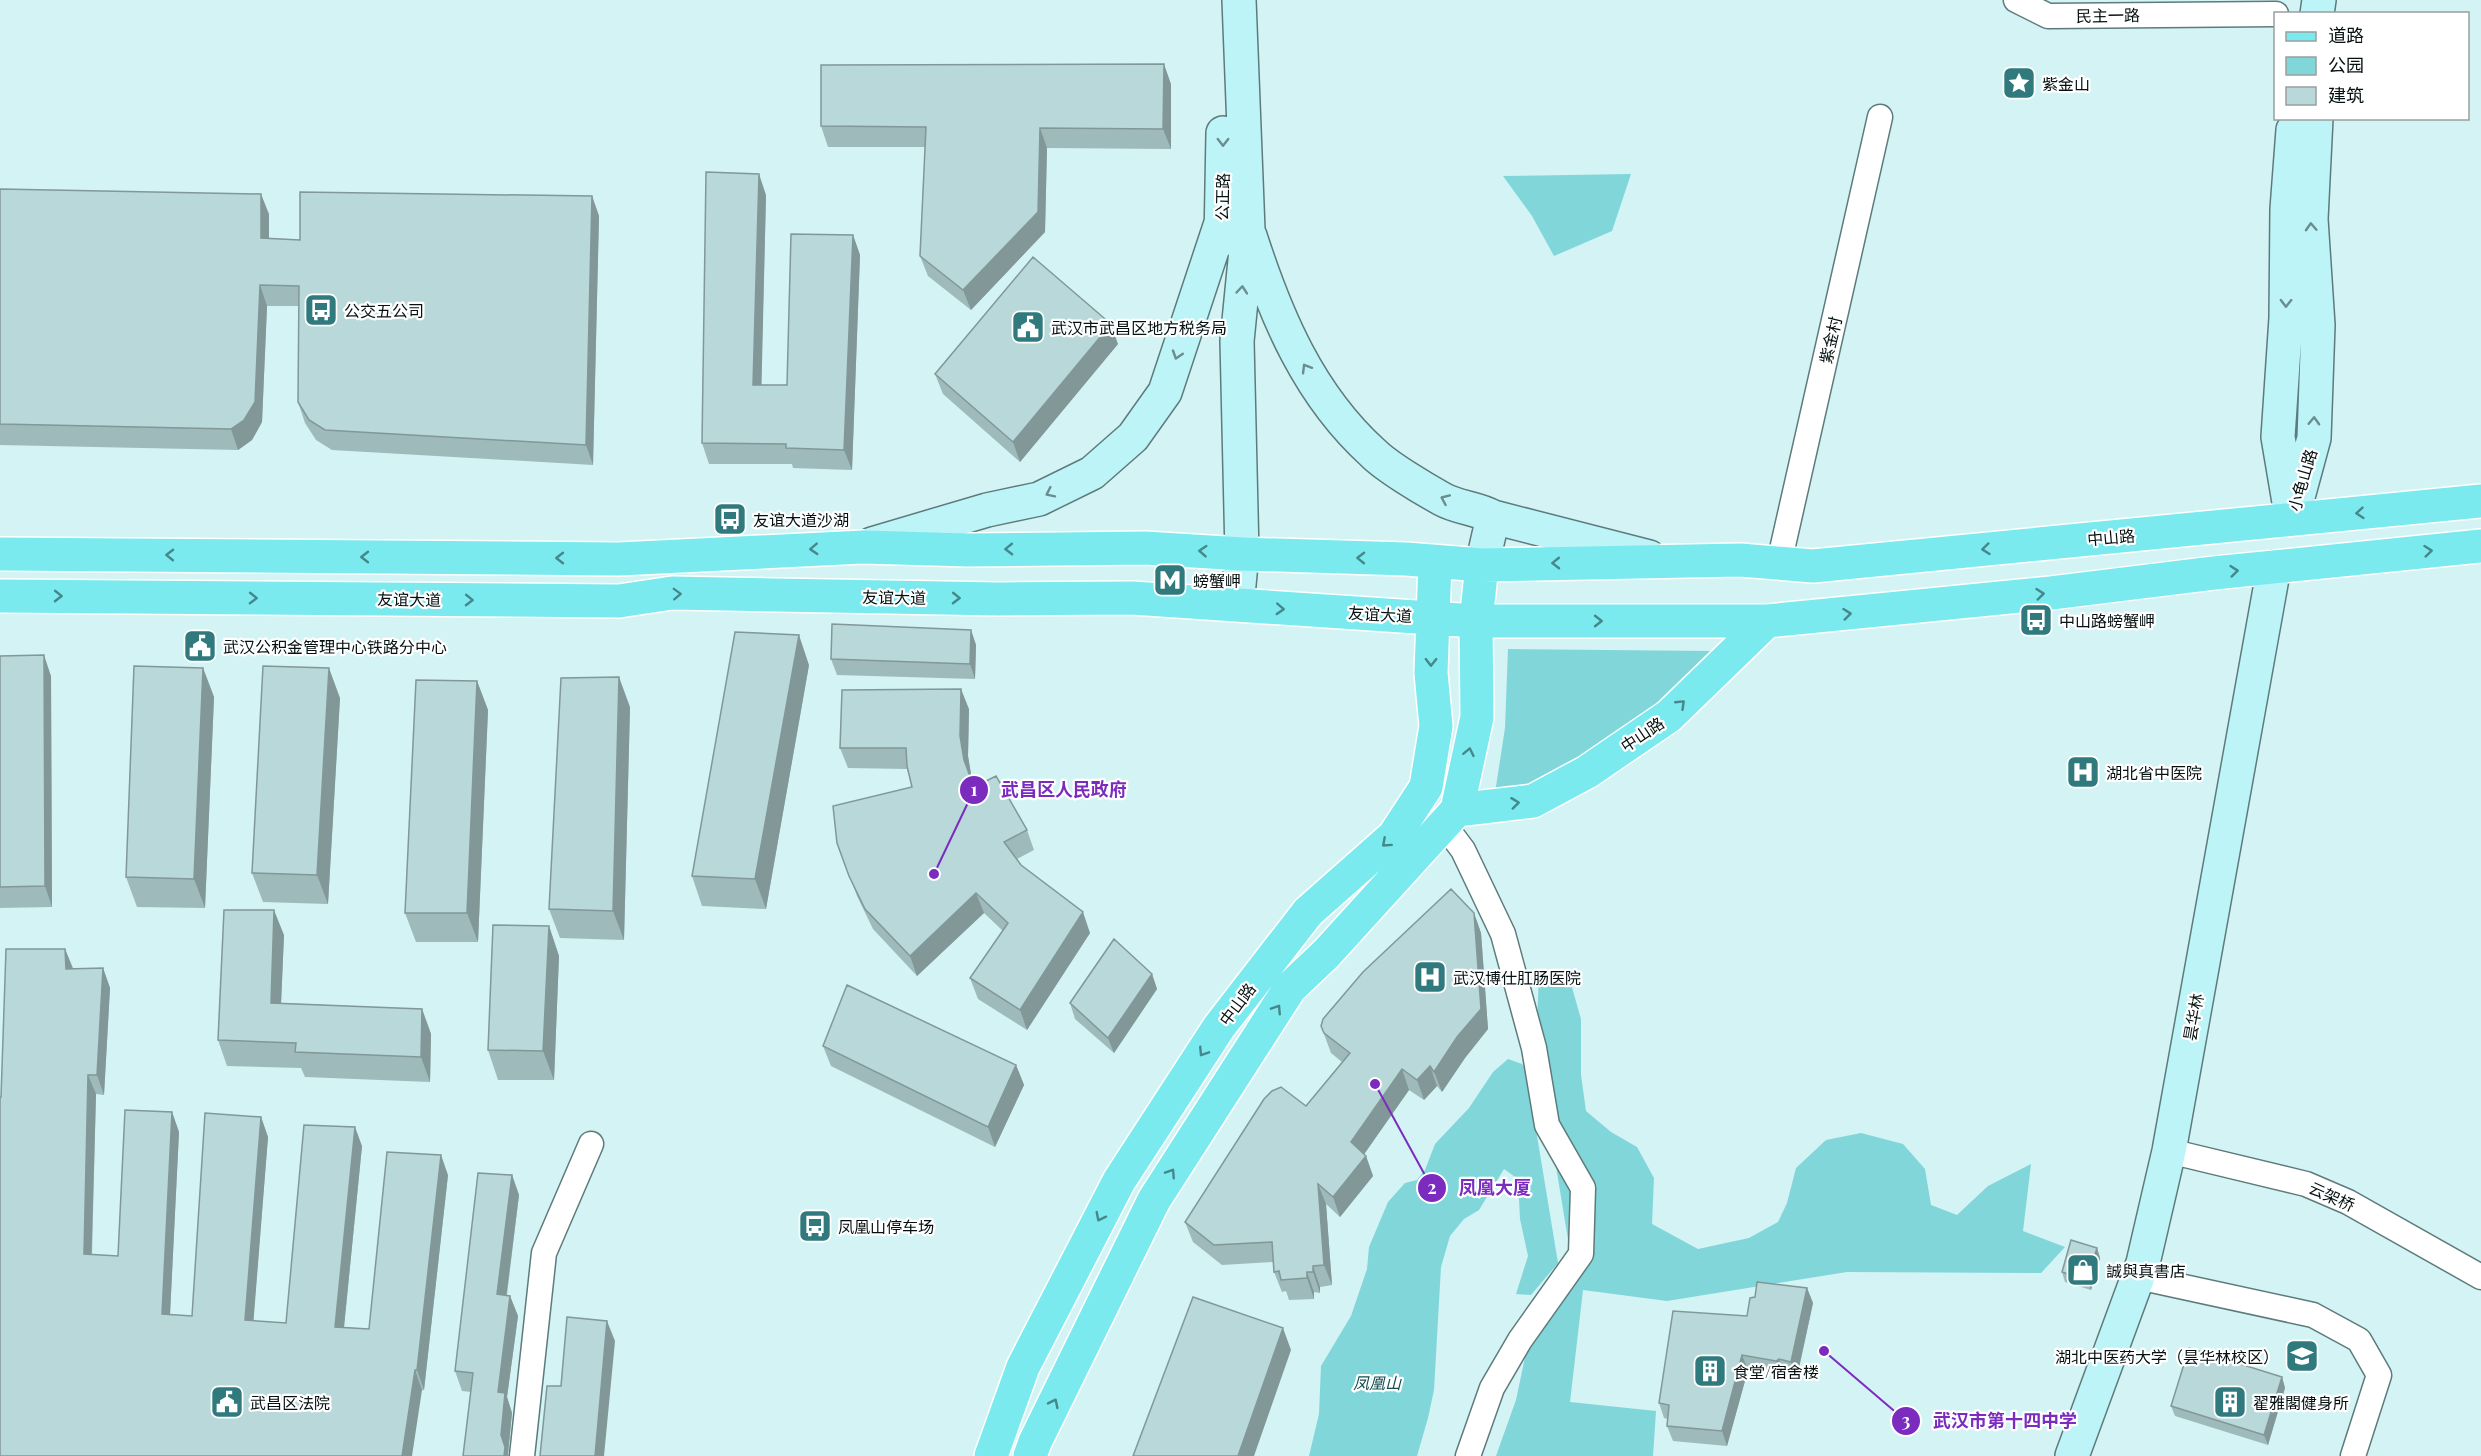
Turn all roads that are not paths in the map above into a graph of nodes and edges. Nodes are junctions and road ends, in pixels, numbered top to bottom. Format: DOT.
graph roads {
  1 [pos="1220,0"];
  2 [pos="1239,0"];
  3 [pos="2016,0"];
  4 [pos="2274,14"];
  5 [pos="1880,117"];
  6 [pos="2295,120"];
  7 [pos="2316,120"];
  8 [pos="1235,225"];
  9 [pos="2481,501"];
  10 [pos="1493,517"];
  11 [pos="2292,519"];
  12 [pos="2481,546"];
  13 [pos="863,547"];
  14 [pos="0,554"];
  15 [pos="1242,554"];
  16 [pos="1435,562"];
  17 [pos="1665,562"];
  18 [pos="1779,563"];
  19 [pos="1482,565"];
  20 [pos="2274,567"];
  21 [pos="0,596"];
  22 [pos="1237,605"];
  23 [pos="1432,617"];
  24 [pos="1778,620"];
  25 [pos="1476,621"];
  26 [pos="1451,818"];
  27 [pos="591,1144"];
  28 [pos="2169,1151"];
  29 [pos="2138,1277"];
  30 [pos="2481,1277"];
  31 [pos="522,1456"];
  32 [pos="990,1456"];
  33 [pos="1030,1456"];
  34 [pos="1468,1456"];
  35 [pos="2072,1456"];
  36 [pos="2353,1456"];
  1 -- 8 [label="main road, 公正路, one-way"];
  2 -- 8 [label="main road, 公正路"];
  3 -- 4 [label="street, 民主一路"];
  5 -- 18 [label="street, 紫金村"];
  6 -- 11 [label="main road, 小龟山路, one-way"];
  11 -- 7 [label="main road, 小龟山路, one-way"];
  10 -- 8 [label="main road, one-way"];
  8 -- 13 [label="main road, one-way"];
  8 -- 15 [label="main road, 公正路"];
  9 -- 11 [label="main road, 中山路, one-way"];
  10 -- 17 [label="main road"];
  10 -- 19 [label="main road"];
  11 -- 18 [label="main road, 中山路, one-way"];
  20 -- 12 [label="main road, one-way"];
  13 -- 14 [label="main road, one-way"];
  15 -- 13 [label="main road, one-way"];
  16 -- 15 [label="main road, one-way"];
  15 -- 22 [label="main road, 公正路"];
  16 -- 19 [label="main road"];
  16 -- 23 [label="main road, 中山路"];
  17 -- 18 [label="main road, 中山路"];
  17 -- 19 [label="main road, one-way"];
  19 -- 25 [label="main road"];
  24 -- 20 [label="main road, one-way"];
  20 -- 28 [label="main road, 昙华林"];
  21 -- 22 [label="main road, 友谊大道, one-way"];
  22 -- 23 [label="main road, 友谊大道, one-way"];
  23 -- 25 [label="main road, 友谊大道"];
  23 -- 32 [label="main road, 中山路, one-way"];
  25 -- 24 [label="main road, 友谊大道, one-way"];
  26 -- 24 [label="main road, 中山路, one-way"];
  26 -- 25 [label="main road, one-way"];
  33 -- 26 [label="main road, 中山路, one-way"];
  26 -- 34 [label="street"];
  27 -- 31 [label="street"];
  28 -- 29 [label="main road, 昙华林"];
  28 -- 30 [label="street, 云架桥"];
  29 -- 35 [label="main road, 昙华林"];
  29 -- 36 [label="street"];
}
